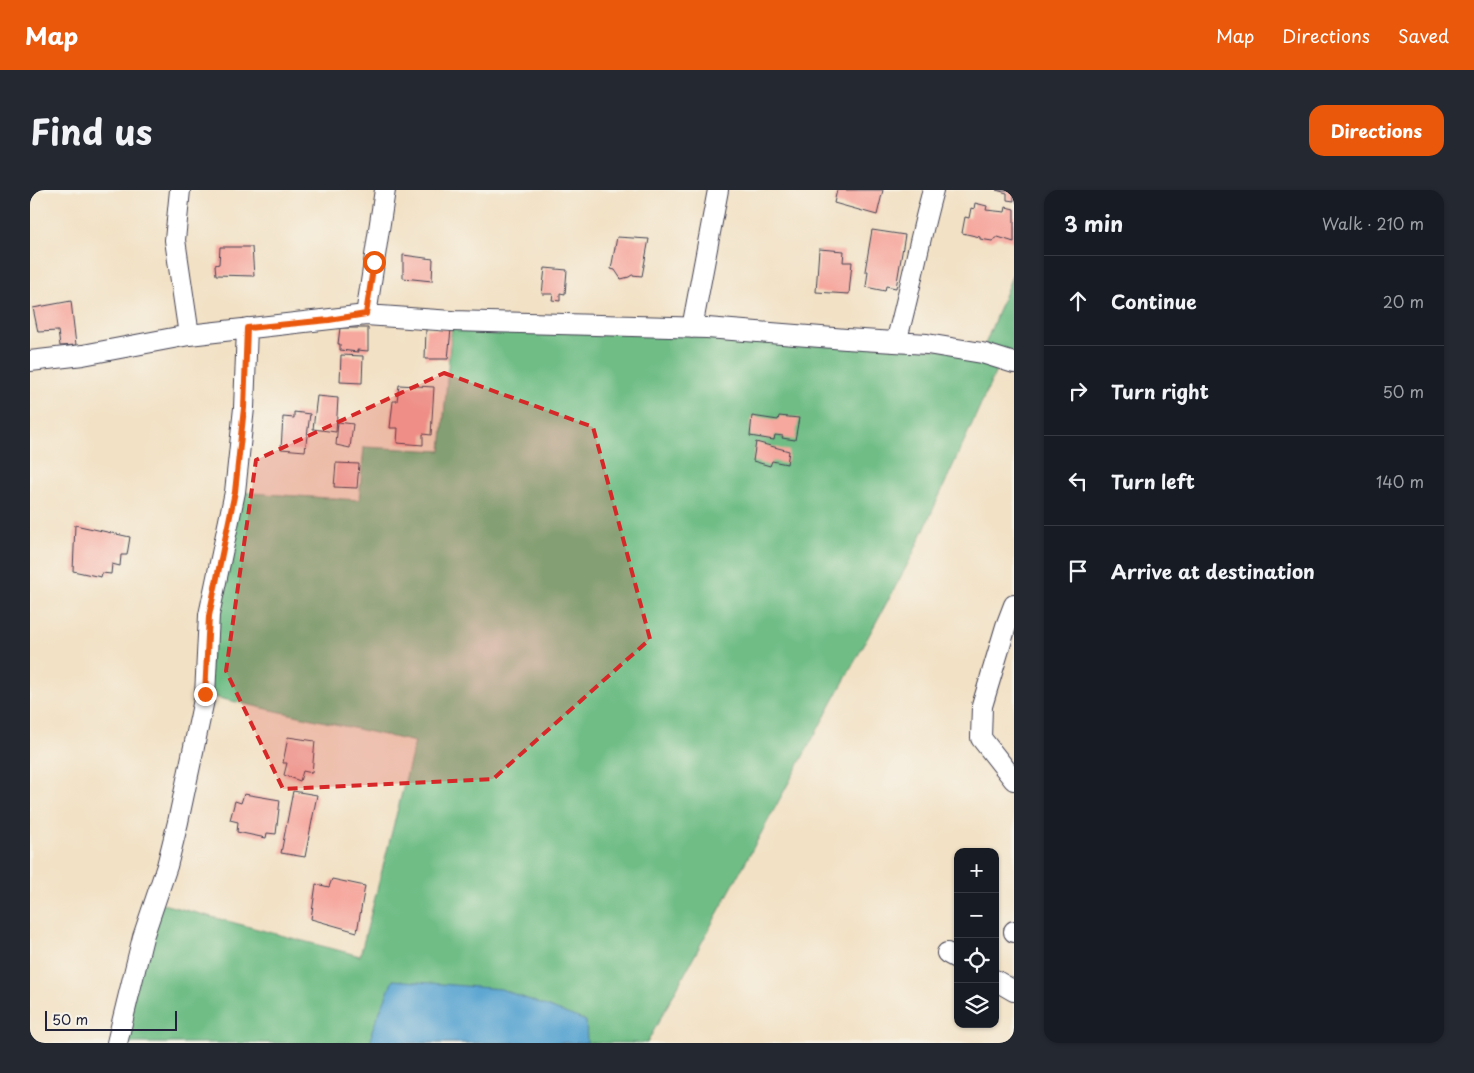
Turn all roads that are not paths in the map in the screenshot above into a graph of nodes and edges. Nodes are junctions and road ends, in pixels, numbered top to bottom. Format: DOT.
graph roads {
  1 [pos="180,190"];
  2 [pos="385,190"];
  3 [pos="718,190"];
  4 [pos="933,190"];
  5 [pos="366,314"];
  6 [pos="247,328"];
  7 [pos="692,328"];
  8 [pos="189,335"];
  9 [pos="896,342"];
  10 [pos="30,361"];
  11 [pos="1014,363"];
  12 [pos="1014,605"];
  13 [pos="1014,780"];
  14 [pos="999,982"];
  15 [pos="1014,990"];
  16 [pos="117,1043"];
  1 -- 8 [label="street"];
  2 -- 5 [label="street"];
  3 -- 7 [label="street"];
  4 -- 9 [label="street"];
  5 -- 6 [label="street"];
  5 -- 7 [label="street"];
  6 -- 8 [label="street"];
  6 -- 16 [label="street"];
  7 -- 9 [label="street"];
  8 -- 10 [label="street"];
  9 -- 11 [label="street"];
  12 -- 13 [label="street"];
  14 -- 15 [label="street"];
}
